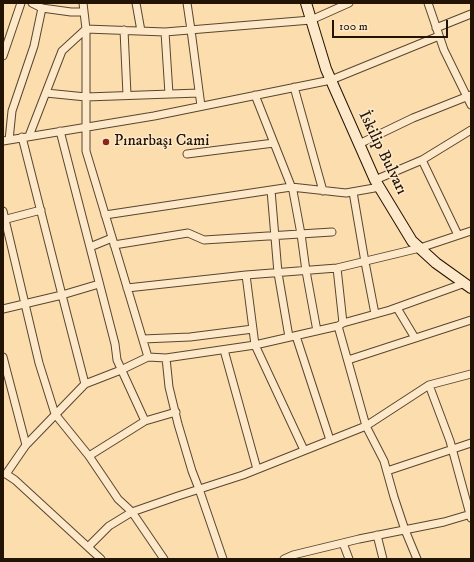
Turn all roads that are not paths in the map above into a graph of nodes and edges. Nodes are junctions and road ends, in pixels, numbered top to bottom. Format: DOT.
graph roads {
  1 [pos="21,3"];
  2 [pos="32,3"];
  3 [pos="83,3"];
  4 [pos="136,3"];
  5 [pos="187,3"];
  6 [pos="306,3"];
  7 [pos="349,3"];
  8 [pos="428,3"];
  9 [pos="42,8"];
  10 [pos="84,12"];
  11 [pos="471,14"];
  12 [pos="311,20"];
  13 [pos="436,28"];
  14 [pos="86,29"];
  15 [pos="124,30"];
  16 [pos="191,30"];
  17 [pos="141,31"];
  18 [pos="165,32"];
  19 [pos="439,36"];
  20 [pos="3,56"];
  21 [pos="331,80"];
  22 [pos="294,87"];
  23 [pos="46,93"];
  24 [pos="199,93"];
  25 [pos="169,94"];
  26 [pos="127,95"];
  27 [pos="255,95"];
  28 [pos="469,96"];
  29 [pos="86,97"];
  30 [pos="471,105"];
  31 [pos="201,106"];
  32 [pos="85,126"];
  33 [pos="471,130"];
  34 [pos="60,131"];
  35 [pos="26,137"];
  36 [pos="6,140"];
  37 [pos="274,143"];
  38 [pos="359,144"];
  39 [pos="187,154"];
  40 [pos="422,160"];
  41 [pos="377,183"];
  42 [pos="291,187"];
  43 [pos="271,190"];
  44 [pos="323,191"];
  45 [pos="353,192"];
  46 [pos="41,210"];
  47 [pos="3,211"];
  48 [pos="105,215"];
  49 [pos="4,220"];
  50 [pos="471,231"];
  51 [pos="332,232"];
  52 [pos="301,234"];
  53 [pos="458,235"];
  54 [pos="276,236"];
  55 [pos="113,242"];
  56 [pos="90,247"];
  57 [pos="420,248"];
  58 [pos="365,262"];
  59 [pos="337,268"];
  60 [pos="306,271"];
  61 [pos="278,273"];
  62 [pos="246,275"];
  63 [pos="99,284"];
  64 [pos="468,285"];
  65 [pos="127,288"];
  66 [pos="62,295"];
  67 [pos="25,303"];
  68 [pos="397,308"];
  69 [pos="3,309"];
  70 [pos="375,314"];
  71 [pos="471,320"];
  72 [pos="340,325"];
  73 [pos="253,329"];
  74 [pos="317,331"];
  75 [pos="293,337"];
  76 [pos="415,338"];
  77 [pos="143,339"];
  78 [pos="255,345"];
  79 [pos="224,350"];
  80 [pos="3,357"];
  81 [pos="148,357"];
  82 [pos="166,358"];
  83 [pos="348,360"];
  84 [pos="121,370"];
  85 [pos="471,374"];
  86 [pos="85,384"];
  87 [pos="429,385"];
  88 [pos="176,412"];
  89 [pos="55,414"];
  90 [pos="145,421"];
  91 [pos="366,426"];
  92 [pos="330,440"];
  93 [pos="471,443"];
  94 [pos="26,444"];
  95 [pos="304,450"];
  96 [pos="452,450"];
  97 [pos="89,456"];
  98 [pos="257,469"];
  99 [pos="387,471"];
  100 [pos="4,474"];
  101 [pos="199,489"];
  102 [pos="132,512"];
  103 [pos="471,515"];
  104 [pos="405,530"];
  105 [pos="377,535"];
  106 [pos="343,543"];
  107 [pos="88,547"];
  108 [pos="101,559"];
  109 [pos="164,559"];
  110 [pos="223,559"];
  111 [pos="284,559"];
  112 [pos="349,559"];
  113 [pos="382,559"];
  114 [pos="417,559"];
  1 -- 20 [label="street"];
  2 -- 9 [label="street"];
  3 -- 10 [label="street"];
  4 -- 17 [label="street"];
  5 -- 16 [label="street"];
  6 -- 12 [label="main road, İskilip Bulvarı"];
  7 -- 12 [label="street"];
  8 -- 13 [label="street"];
  9 -- 10 [label="street"];
  9 -- 36 [label="street"];
  10 -- 14 [label="street"];
  11 -- 13 [label="street"];
  12 -- 16 [label="street"];
  12 -- 21 [label="main road, İskilip Bulvarı"];
  13 -- 19 [label="street"];
  14 -- 15 [label="street"];
  14 -- 23 [label="street"];
  14 -- 29 [label="street"];
  15 -- 17 [label="street"];
  15 -- 26 [label="street"];
  16 -- 18 [label="street"];
  16 -- 24 [label="street"];
  17 -- 18 [label="street"];
  18 -- 25 [label="street"];
  19 -- 21 [label="street"];
  19 -- 28 [label="street"];
  21 -- 22 [label="street"];
  21 -- 38 [label="main road, İskilip Bulvarı"];
  22 -- 27 [label="street"];
  22 -- 44 [label="street"];
  23 -- 29 [label="street"];
  23 -- 35 [label="street"];
  24 -- 25 [label="street"];
  24 -- 31 [label="street"];
  25 -- 26 [label="street"];
  26 -- 29 [label="street"];
  27 -- 31 [label="street"];
  27 -- 37 [label="street"];
  28 -- 30 [label="street"];
  28 -- 38 [label="street"];
  29 -- 32 [label="street"];
  31 -- 32 [label="street"];
  32 -- 34 [label="street"];
  32 -- 48 [label="street"];
  33 -- 40 [label="street"];
  34 -- 35 [label="street"];
  34 -- 56 [label="street"];
  35 -- 36 [label="street"];
  35 -- 46 [label="street"];
  37 -- 39 [label="street"];
  37 -- 42 [label="street"];
  38 -- 41 [label="main road, İskilip Bulvarı"];
  40 -- 41 [label="street"];
  40 -- 53 [label="street"];
  41 -- 45 [label="street"];
  41 -- 57 [label="main road, İskilip Bulvarı"];
  42 -- 43 [label="street"];
  42 -- 44 [label="street"];
  42 -- 52 [label="street"];
  43 -- 48 [label="street"];
  43 -- 54 [label="street"];
  44 -- 45 [label="street"];
  45 -- 58 [label="street"];
  46 -- 49 [label="street"];
  46 -- 66 [label="street"];
  47 -- 49 [label="street"];
  48 -- 55 [label="street"];
  49 -- 67 [label="street"];
  50 -- 53 [label="street"];
  51 -- 52 [label="street"];
  52 -- 54 [label="street"];
  52 -- 60 [label="street"];
  53 -- 57 [label="street"];
  54 -- 55 [label="street"];
  54 -- 61 [label="street"];
  55 -- 56 [label="street"];
  55 -- 65 [label="street"];
  56 -- 63 [label="street"];
  57 -- 58 [label="street"];
  57 -- 64 [label="main road, İskilip Bulvarı"];
  58 -- 59 [label="street"];
  58 -- 70 [label="street"];
  59 -- 60 [label="street"];
  59 -- 72 [label="street"];
  60 -- 61 [label="street"];
  60 -- 74 [label="street"];
  61 -- 62 [label="street"];
  61 -- 75 [label="street"];
  62 -- 65 [label="street"];
  62 -- 73 [label="street"];
  63 -- 66 [label="street"];
  63 -- 84 [label="street"];
  64 -- 68 [label="street"];
  65 -- 77 [label="street"];
  66 -- 67 [label="street"];
  66 -- 86 [label="street"];
  67 -- 69 [label="street"];
  67 -- 89 [label="street"];
  68 -- 70 [label="street"];
  68 -- 76 [label="street"];
  70 -- 72 [label="street"];
  71 -- 76 [label="street"];
  72 -- 74 [label="street"];
  72 -- 83 [label="street"];
  73 -- 77 [label="street"];
  73 -- 78 [label="street"];
  74 -- 75 [label="street"];
  75 -- 78 [label="street"];
  75 -- 92 [label="street"];
  76 -- 83 [label="street"];
  77 -- 81 [label="street"];
  78 -- 79 [label="street"];
  78 -- 95 [label="street"];
  79 -- 82 [label="street"];
  79 -- 98 [label="street"];
  80 -- 94 [label="street"];
  81 -- 82 [label="street"];
  81 -- 84 [label="street"];
  82 -- 88 [label="street"];
  83 -- 91 [label="street"];
  84 -- 86 [label="street"];
  84 -- 90 [label="street"];
  85 -- 87 [label="street"];
  86 -- 89 [label="street"];
  87 -- 91 [label="street"];
  87 -- 96 [label="street"];
  88 -- 90 [label="street"];
  88 -- 101 [label="street"];
  89 -- 94 [label="street"];
  89 -- 97 [label="street"];
  90 -- 97 [label="street"];
  91 -- 92 [label="street"];
  91 -- 99 [label="street"];
  92 -- 95 [label="street"];
  93 -- 96 [label="street"];
  94 -- 100 [label="street"];
  95 -- 98 [label="street"];
  96 -- 99 [label="street"];
  96 -- 103 [label="street"];
  97 -- 102 [label="street"];
  98 -- 101 [label="street"];
  99 -- 104 [label="street"];
  100 -- 107 [label="street"];
  101 -- 102 [label="street"];
  101 -- 110 [label="street"];
  102 -- 107 [label="street"];
  102 -- 109 [label="street"];
  103 -- 104 [label="street"];
  104 -- 105 [label="street"];
  104 -- 114 [label="street"];
  105 -- 106 [label="street"];
  105 -- 113 [label="street"];
  106 -- 111 [label="street"];
  106 -- 112 [label="street"];
  107 -- 108 [label="street"];
}
